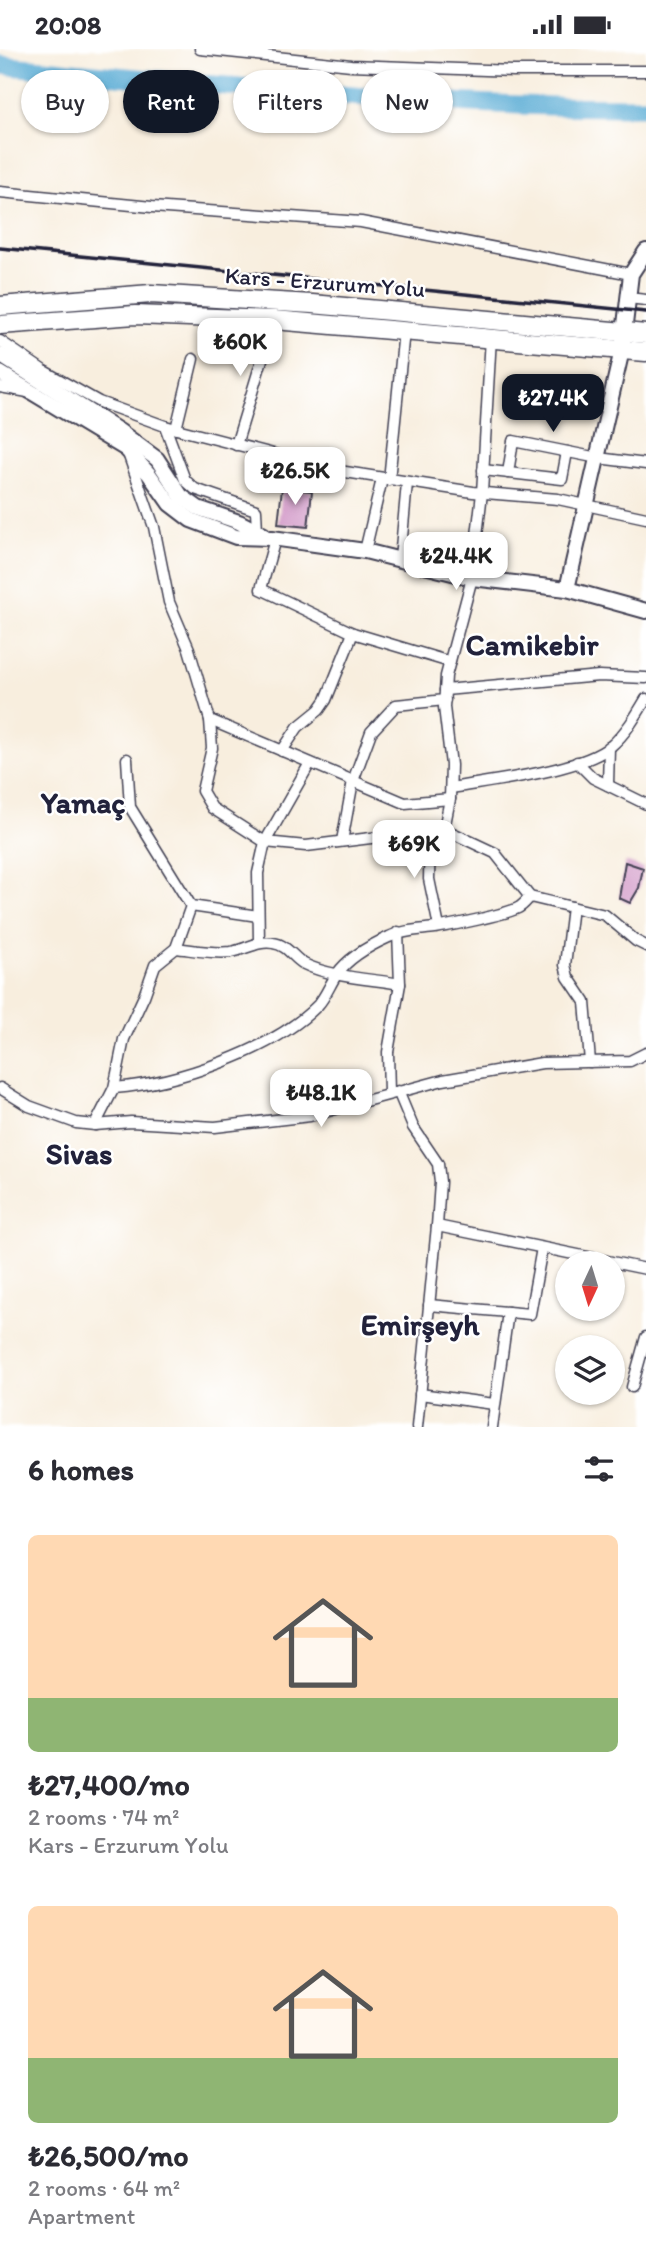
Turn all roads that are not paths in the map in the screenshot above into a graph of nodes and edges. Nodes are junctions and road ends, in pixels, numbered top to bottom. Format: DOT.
graph roads {
  1 [pos="200,49"];
  2 [pos="646,71"];
  3 [pos="0,191"];
  4 [pos="646,250"];
  5 [pos="631,274"];
  6 [pos="628,298"];
  7 [pos="646,300"];
  8 [pos="0,306"];
  9 [pos="274,320"];
  10 [pos="0,325"];
  11 [pos="404,331"];
  12 [pos="624,331"];
  13 [pos="646,334"];
  14 [pos="491,337"];
  15 [pos="0,341"];
  16 [pos="622,351"];
  17 [pos="646,352"];
  18 [pos="0,355"];
  19 [pos="193,359"];
  20 [pos="0,373"];
  21 [pos="0,387"];
  22 [pos="32,391"];
  23 [pos="165,426"];
  24 [pos="176,429"];
  25 [pos="236,445"];
  26 [pos="126,449"];
  27 [pos="567,452"];
  28 [pos="598,458"];
  29 [pos="646,464"];
  30 [pos="483,470"];
  31 [pos="508,474"];
  32 [pos="385,480"];
  33 [pos="407,483"];
  34 [pos="482,493"];
  35 [pos="585,505"];
  36 [pos="646,518"];
  37 [pos="257,531"];
  38 [pos="274,539"];
  39 [pos="365,551"];
  40 [pos="400,559"];
  41 [pos="472,578"];
  42 [pos="567,589"];
  43 [pos="646,611"];
  44 [pos="354,633"];
  45 [pos="450,662"];
  46 [pos="646,678"];
  47 [pos="445,695"];
  48 [pos="646,699"];
  49 [pos="210,720"];
  50 [pos="610,747"];
  51 [pos="282,751"];
  52 [pos="127,759"];
  53 [pos="578,762"];
  54 [pos="310,763"];
  55 [pos="353,781"];
  56 [pos="608,785"];
  57 [pos="451,787"];
  58 [pos="450,799"];
  59 [pos="646,804"];
  60 [pos="444,829"];
  61 [pos="430,831"];
  62 [pos="342,841"];
  63 [pos="265,842"];
  64 [pos="530,897"];
  65 [pos="191,906"];
  66 [pos="572,907"];
  67 [pos="258,916"];
  68 [pos="439,927"];
  69 [pos="398,932"];
  70 [pos="259,943"];
  71 [pos="646,946"];
  72 [pos="176,948"];
  73 [pos="337,973"];
  74 [pos="400,984"];
  75 [pos="644,1056"];
  76 [pos="590,1062"];
  77 [pos="0,1088"];
  78 [pos="114,1088"];
  79 [pos="394,1092"];
  80 [pos="95,1125"];
  81 [pos="437,1226"];
  82 [pos="542,1248"];
  83 [pos="646,1269"];
  84 [pos="429,1305"];
  85 [pos="508,1312"];
  86 [pos="646,1337"];
  87 [pos="632,1387"];
  88 [pos="420,1394"];
  89 [pos="494,1404"];
  90 [pos="417,1427"];
  91 [pos="492,1427"];
  1 -- 2 [label="street"];
  3 -- 5 [label="street"];
  4 -- 5 [label="street"];
  5 -- 6 [label="street"];
  6 -- 7 [label="street"];
  6 -- 12 [label="street"];
  8 -- 12 [label="highway, Kars - Erzurum Yolu"];
  9 -- 10 [label="highway, Kars - Erzurum Yolu"];
  9 -- 11 [label="highway, Kars - Erzurum Yolu"];
  9 -- 25 [label="street"];
  11 -- 14 [label="highway, Kars - Erzurum Yolu"];
  11 -- 32 [label="street"];
  12 -- 13 [label="highway, Kars - Erzurum Yolu"];
  12 -- 16 [label="street"];
  14 -- 16 [label="highway, Kars - Erzurum Yolu"];
  14 -- 30 [label="street"];
  15 -- 23 [label="street"];
  16 -- 17 [label="highway, Kars - Erzurum Yolu"];
  16 -- 28 [label="street"];
  18 -- 37 [label="street"];
  19 -- 24 [label="street"];
  20 -- 22 [label="street"];
  21 -- 22 [label="street"];
  22 -- 26 [label="street"];
  23 -- 24 [label="street"];
  23 -- 37 [label="street"];
  24 -- 25 [label="street"];
  25 -- 32 [label="street"];
  26 -- 38 [label="street"];
  26 -- 49 [label="street"];
  27 -- 28 [label="street"];
  27 -- 31 [label="street"];
  27 -- 31 [label="street"];
  28 -- 29 [label="street"];
  28 -- 35 [label="street"];
  30 -- 31 [label="street"];
  30 -- 34 [label="street"];
  32 -- 33 [label="street"];
  32 -- 39 [label="street"];
  33 -- 34 [label="street"];
  33 -- 40 [label="street"];
  34 -- 35 [label="street"];
  34 -- 41 [label="street"];
  35 -- 36 [label="street"];
  35 -- 42 [label="street"];
  37 -- 38 [label="street"];
  38 -- 39 [label="street"];
  38 -- 44 [label="street"];
  39 -- 40 [label="street"];
  40 -- 41 [label="street"];
  41 -- 42 [label="street"];
  41 -- 45 [label="street"];
  42 -- 43 [label="street"];
  44 -- 45 [label="street"];
  44 -- 51 [label="street"];
  45 -- 47 [label="street"];
  46 -- 47 [label="street"];
  47 -- 55 [label="street"];
  47 -- 57 [label="street"];
  48 -- 50 [label="street"];
  49 -- 51 [label="street"];
  49 -- 63 [label="street"];
  50 -- 53 [label="street"];
  50 -- 56 [label="street"];
  51 -- 54 [label="street"];
  52 -- 65 [label="street"];
  53 -- 56 [label="street"];
  53 -- 57 [label="street"];
  54 -- 55 [label="street"];
  54 -- 63 [label="street"];
  55 -- 58 [label="street"];
  55 -- 62 [label="street"];
  56 -- 59 [label="street"];
  57 -- 58 [label="street"];
  58 -- 60 [label="street"];
  60 -- 61 [label="street"];
  60 -- 64 [label="street"];
  61 -- 62 [label="street"];
  61 -- 68 [label="street"];
  62 -- 63 [label="street"];
  63 -- 67 [label="street"];
  64 -- 66 [label="street"];
  64 -- 68 [label="street"];
  65 -- 67 [label="street"];
  65 -- 72 [label="street"];
  66 -- 71 [label="street"];
  66 -- 76 [label="street"];
  67 -- 70 [label="street"];
  68 -- 69 [label="street"];
  69 -- 73 [label="street"];
  69 -- 74 [label="street"];
  70 -- 72 [label="street"];
  70 -- 73 [label="street"];
  72 -- 78 [label="street"];
  73 -- 74 [label="street"];
  73 -- 78 [label="street"];
  74 -- 79 [label="street"];
  75 -- 76 [label="street"];
  76 -- 79 [label="street"];
  77 -- 80 [label="street"];
  78 -- 80 [label="street"];
  79 -- 80 [label="street"];
  79 -- 81 [label="street"];
  81 -- 82 [label="street"];
  81 -- 84 [label="street"];
  82 -- 83 [label="street"];
  82 -- 85 [label="street"];
  84 -- 85 [label="street"];
  84 -- 88 [label="street"];
  85 -- 89 [label="street"];
  86 -- 87 [label="street"];
  88 -- 89 [label="street"];
  88 -- 90 [label="street"];
  89 -- 91 [label="street"];
}
